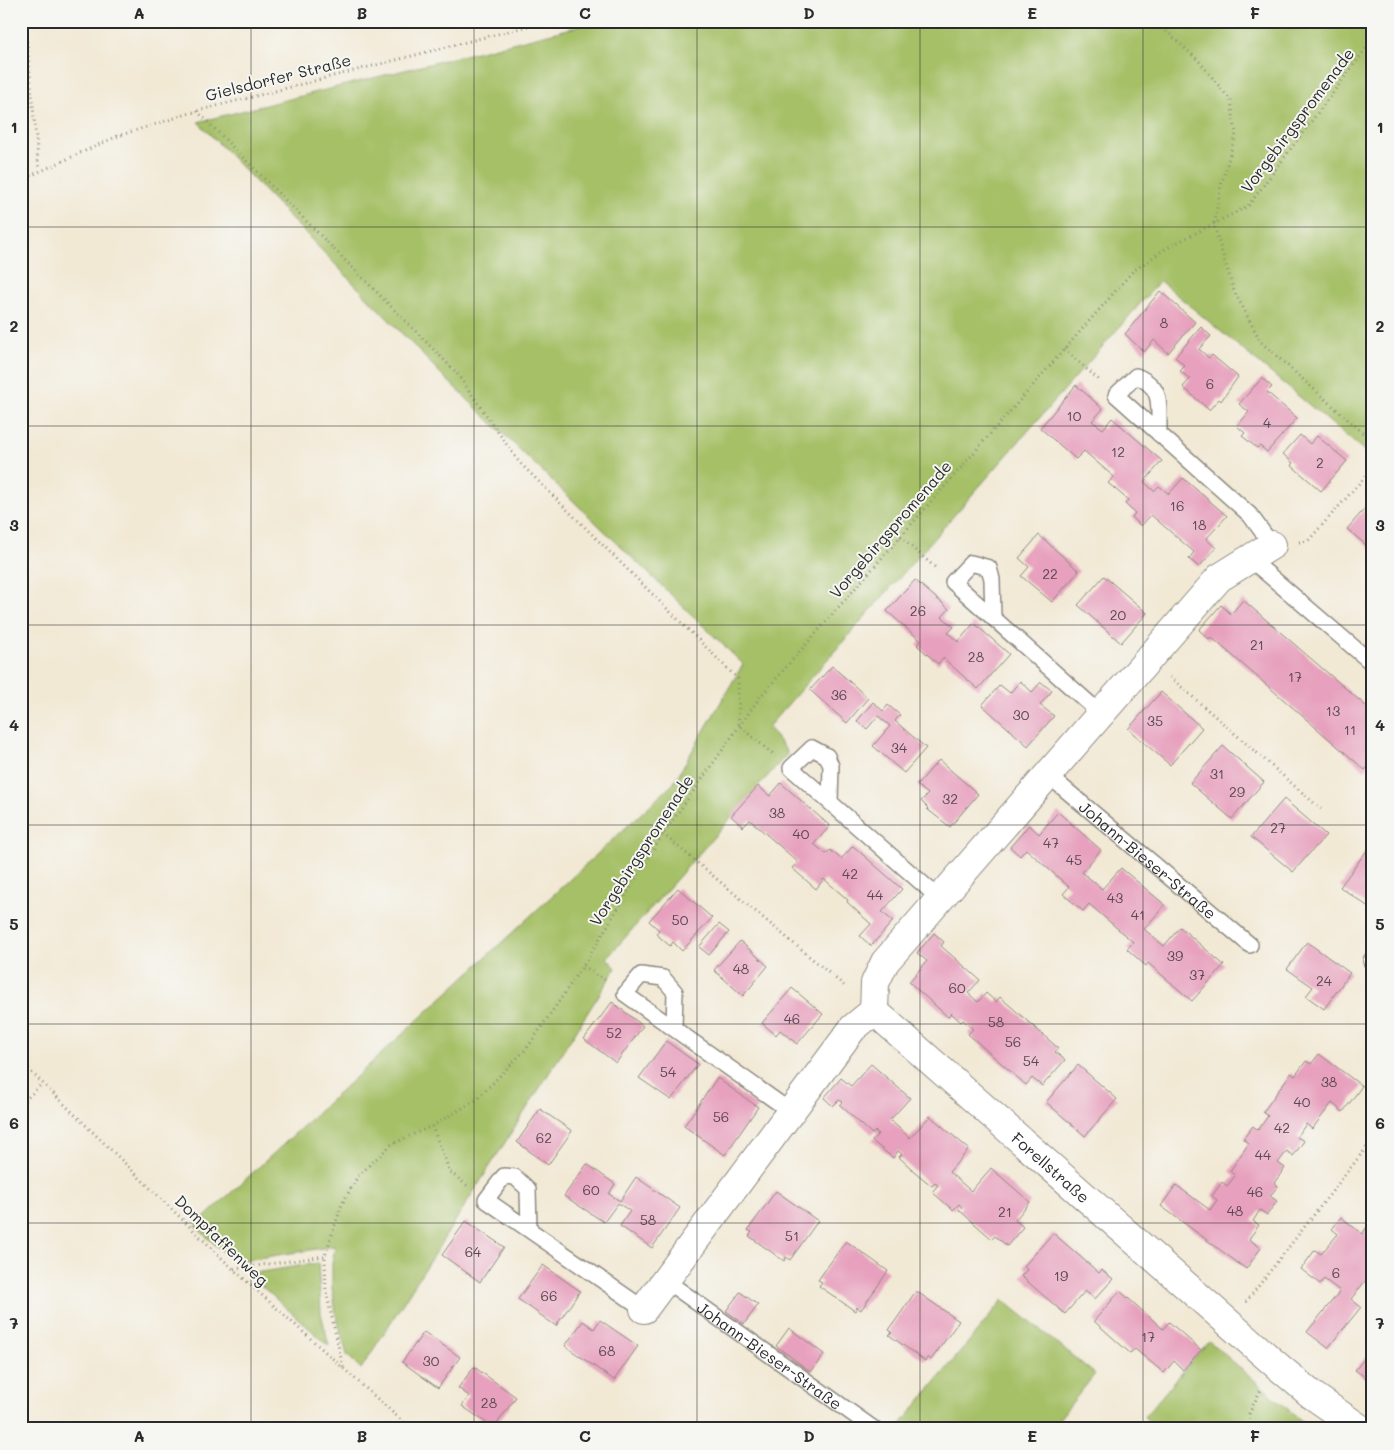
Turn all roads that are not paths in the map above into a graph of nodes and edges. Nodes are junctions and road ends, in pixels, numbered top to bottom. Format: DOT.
graph roads {
  1 [pos="1160,434"];
  2 [pos="1261,552"];
  3 [pos="992,618"];
  4 [pos="1373,664"];
  5 [pos="1101,714"];
  6 [pos="1048,775"];
  7 [pos="830,802"];
  8 [pos="940,899"];
  9 [pos="1250,945"];
  10 [pos="874,1011"];
  11 [pos="674,1027"];
  12 [pos="790,1111"];
  13 [pos="529,1229"];
  14 [pos="665,1280"];
  15 [pos="644,1309"];
  16 [pos="874,1429"];
  17 [pos="1361,1429"];
  1 -- 1 [label="lane"];
  1 -- 2 [label="lane"];
  2 -- 4 [label="lane"];
  2 -- 5 [label="street"];
  3 -- 3 [label="lane"];
  3 -- 5 [label="lane"];
  5 -- 6 [label="street"];
  6 -- 8 [label="street"];
  6 -- 9 [label="lane, Johann-Bieser-Straße"];
  7 -- 7 [label="lane"];
  7 -- 8 [label="lane"];
  8 -- 10 [label="street"];
  10 -- 12 [label="street"];
  10 -- 17 [label="street, Forellstraße"];
  11 -- 11 [label="lane"];
  11 -- 12 [label="lane"];
  12 -- 14 [label="street"];
  13 -- 13 [label="lane"];
  13 -- 15 [label="lane"];
  14 -- 15 [label="street"];
  14 -- 16 [label="lane, Johann-Bieser-Straße"];
}
